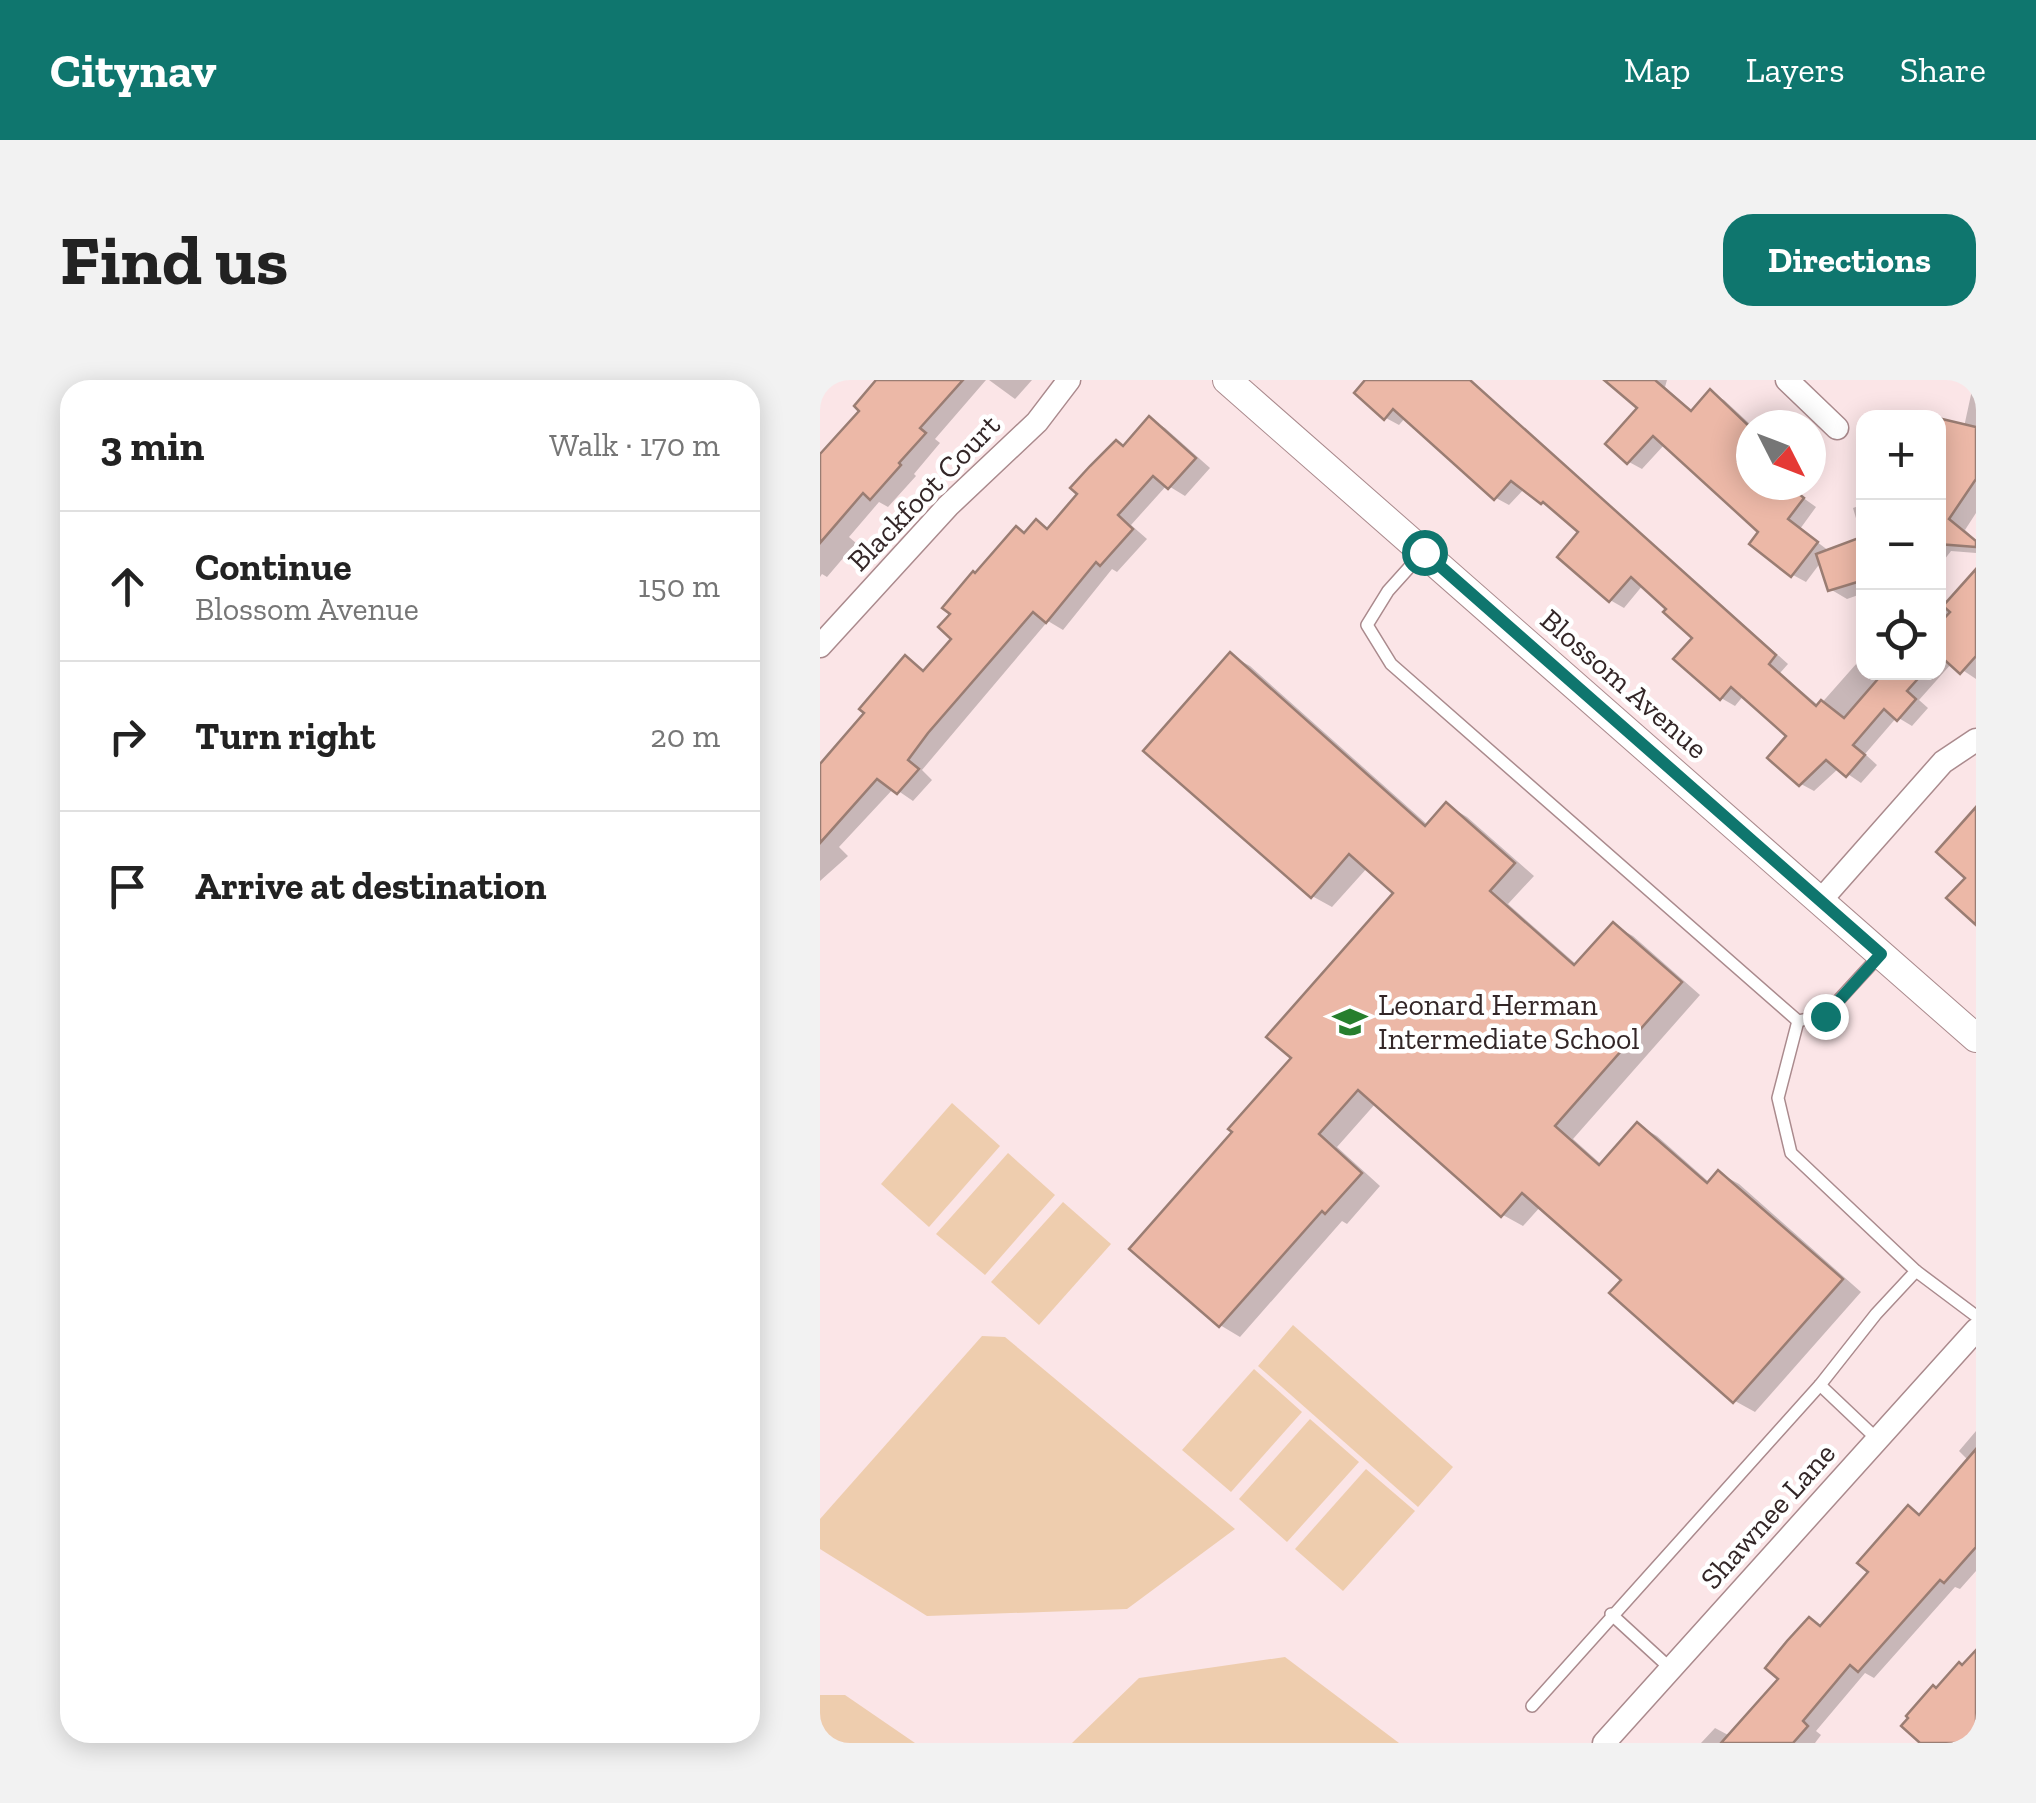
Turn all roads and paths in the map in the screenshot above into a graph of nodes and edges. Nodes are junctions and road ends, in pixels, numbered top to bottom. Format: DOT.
graph roads {
  1 [pos="1068,380"];
  2 [pos="1787,380"];
  3 [pos="1232,381"];
  4 [pos="1837,428"];
  5 [pos="1424,552"];
  6 [pos="820,646"];
  7 [pos="1976,740"];
  8 [pos="1821,900"];
  9 [pos="1881,954"];
  10 [pos="1798,1021"];
  11 [pos="1976,1038"];
  12 [pos="1916,1271"];
  13 [pos="1976,1316"];
  14 [pos="1976,1330"];
  15 [pos="1820,1385"];
  16 [pos="1878,1439"];
  17 [pos="1612,1614"];
  18 [pos="1671,1669"];
  19 [pos="1532,1706"];
  20 [pos="1604,1743"];
  1 -- 6 [label="street, Blackfoot Court"];
  2 -- 4 [label="street"];
  3 -- 5 [label="street, Blossom Avenue"];
  5 -- 8 [label="street, Blossom Avenue"];
  5 -- 10 [label="lane"];
  7 -- 8 [label="street"];
  8 -- 9 [label="street, Blossom Avenue"];
  9 -- 10 [label="lane"];
  9 -- 11 [label="street, Blossom Avenue"];
  10 -- 12 [label="lane"];
  12 -- 13 [label="lane"];
  12 -- 15 [label="lane"];
  14 -- 16 [label="street, Shawnee Lane"];
  15 -- 16 [label="lane"];
  15 -- 17 [label="lane"];
  16 -- 18 [label="street, Shawnee Lane"];
  17 -- 18 [label="lane"];
  17 -- 19 [label="lane"];
  18 -- 20 [label="street, Shawnee Lane"];
}
